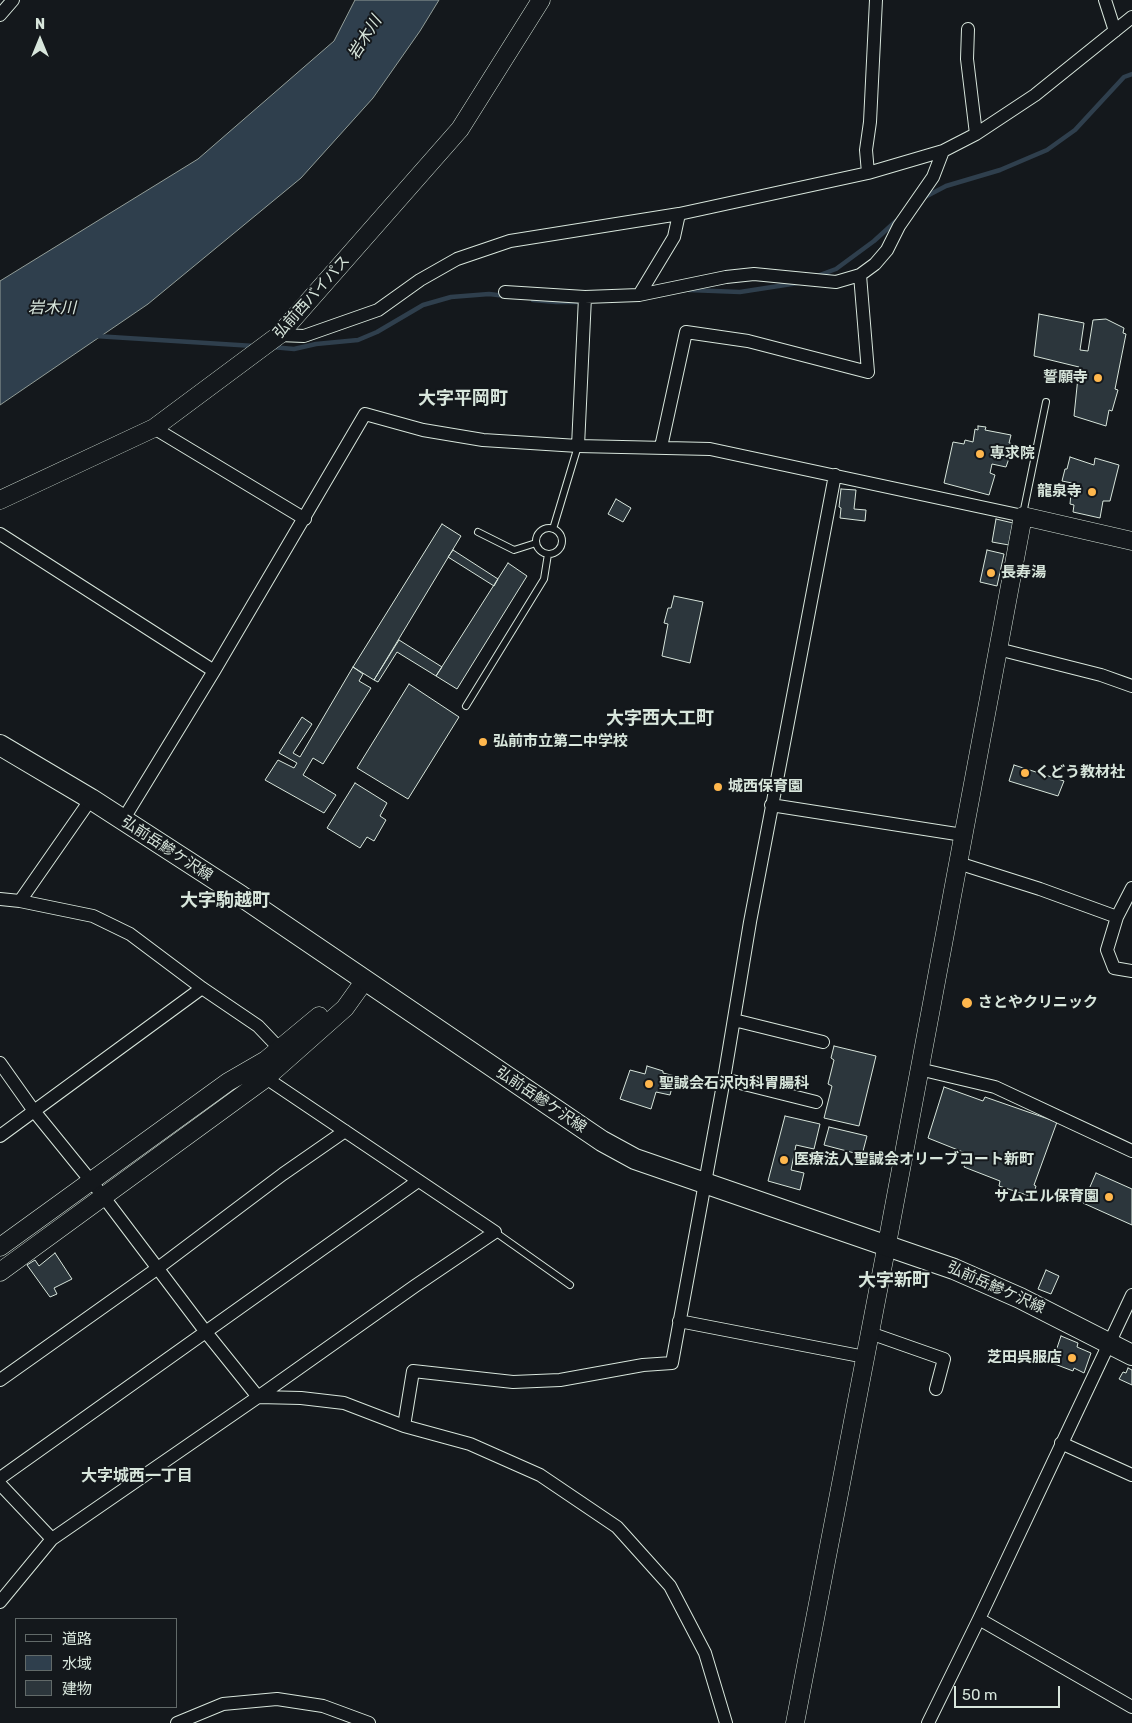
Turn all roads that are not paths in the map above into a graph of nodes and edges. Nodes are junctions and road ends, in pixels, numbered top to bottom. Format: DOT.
graph roads {
  1 [pos="13,0"];
  2 [pos="541,0"];
  3 [pos="876,0"];
  4 [pos="1105,0"];
  5 [pos="0,16"];
  6 [pos="1132,17"];
  7 [pos="968,29"];
  8 [pos="1115,31"];
  9 [pos="976,134"];
  10 [pos="943,151"];
  11 [pos="868,173"];
  12 [pos="678,214"];
  13 [pos="860,275"];
  14 [pos="505,292"];
  15 [pos="639,295"];
  16 [pos="585,297"];
  17 [pos="279,335"];
  18 [pos="1046,402"];
  19 [pos="154,428"];
  20 [pos="578,446"];
  21 [pos="661,446"];
  22 [pos="835,475"];
  23 [pos="0,500"];
  24 [pos="1023,516"];
  25 [pos="304,519"];
  26 [pos="552,529"];
  27 [pos="478,532"];
  28 [pos="0,534"];
  29 [pos="1132,541"];
  30 [pos="536,543"];
  31 [pos="548,554"];
  32 [pos="998,649"];
  33 [pos="214,671"];
  34 [pos="1132,686"];
  35 [pos="466,706"];
  36 [pos="0,746"];
  37 [pos="90,799"];
  38 [pos="771,805"];
  39 [pos="122,820"];
  40 [pos="963,835"];
  41 [pos="958,863"];
  42 [pos="1132,888"];
  43 [pos="0,900"];
  44 [pos="20,901"];
  45 [pos="1117,917"];
  46 [pos="1132,971"];
  47 [pos="365,980"];
  48 [pos="202,988"];
  49 [pos="734,1020"];
  50 [pos="823,1042"];
  51 [pos="279,1048"];
  52 [pos="0,1063"];
  53 [pos="919,1069"];
  54 [pos="266,1078"];
  55 [pos="724,1079"];
  56 [pos="816,1102"];
  57 [pos="34,1111"];
  58 [pos="345,1131"];
  59 [pos="0,1136"];
  60 [pos="1132,1151"];
  61 [pos="418,1180"];
  62 [pos="90,1181"];
  63 [pos="704,1184"];
  64 [pos="103,1196"];
  65 [pos="495,1232"];
  66 [pos="887,1244"];
  67 [pos="0,1247"];
  68 [pos="158,1268"];
  69 [pos="0,1272"];
  70 [pos="570,1284"];
  71 [pos="1132,1295"];
  72 [pos="679,1321"];
  73 [pos="205,1332"];
  74 [pos="870,1333"];
  75 [pos="1110,1343"];
  76 [pos="1132,1355"];
  77 [pos="865,1357"];
  78 [pos="0,1380"];
  79 [pos="936,1389"];
  80 [pos="258,1398"];
  81 [pos="404,1426"];
  82 [pos="1061,1443"];
  83 [pos="1132,1475"];
  84 [pos="0,1478"];
  85 [pos="0,1484"];
  86 [pos="52,1539"];
  87 [pos="0,1602"];
  88 [pos="979,1619"];
  89 [pos="1132,1708"];
  90 [pos="176,1723"];
  91 [pos="369,1723"];
  92 [pos="726,1723"];
  93 [pos="795,1723"];
  94 [pos="928,1723"];
  1 -- 5 [label="street"];
  2 -- 17 [label="street, 弘前西バイパス"];
  3 -- 11 [label="street"];
  4 -- 8 [label="street"];
  6 -- 8 [label="street"];
  7 -- 9 [label="street"];
  8 -- 9 [label="street"];
  9 -- 10 [label="street"];
  10 -- 11 [label="street"];
  10 -- 13 [label="street"];
  11 -- 12 [label="street"];
  12 -- 15 [label="street"];
  12 -- 17 [label="street"];
  13 -- 15 [label="street"];
  13 -- 21 [label="street"];
  14 -- 16 [label="street"];
  15 -- 16 [label="street"];
  16 -- 20 [label="street"];
  17 -- 19 [label="street, 弘前西バイパス"];
  18 -- 24 [label="lane"];
  19 -- 23 [label="street, 弘前西バイパス"];
  19 -- 25 [label="street"];
  20 -- 21 [label="street"];
  20 -- 25 [label="street"];
  20 -- 26 [label="lane"];
  21 -- 22 [label="street"];
  22 -- 24 [label="street"];
  22 -- 38 [label="street"];
  24 -- 29 [label="street"];
  24 -- 32 [label="street"];
  25 -- 33 [label="street"];
  26 -- 30 [label="lane"];
  26 -- 31 [label="lane"];
  27 -- 30 [label="lane"];
  28 -- 33 [label="street"];
  30 -- 31 [label="lane"];
  31 -- 35 [label="lane"];
  32 -- 34 [label="street"];
  32 -- 40 [label="street"];
  33 -- 39 [label="street"];
  36 -- 37 [label="main road, 弘前岳鰺ケ沢線"];
  37 -- 39 [label="main road, 弘前岳鰺ケ沢線"];
  37 -- 44 [label="street"];
  38 -- 40 [label="street"];
  38 -- 49 [label="street"];
  39 -- 47 [label="main road, 弘前岳鰺ケ沢線"];
  40 -- 41 [label="street"];
  41 -- 45 [label="street"];
  41 -- 53 [label="street"];
  42 -- 45 [label="street"];
  43 -- 44 [label="street"];
  44 -- 48 [label="street"];
  45 -- 46 [label="street"];
  47 -- 51 [label="street"];
  47 -- 54 [label="street"];
  47 -- 63 [label="main road, 弘前岳鰺ケ沢線"];
  48 -- 51 [label="street"];
  48 -- 57 [label="street"];
  49 -- 50 [label="street"];
  49 -- 55 [label="street"];
  51 -- 62 [label="street"];
  52 -- 57 [label="street"];
  53 -- 60 [label="street"];
  53 -- 66 [label="street"];
  54 -- 58 [label="street"];
  54 -- 64 [label="street"];
  55 -- 56 [label="street"];
  55 -- 63 [label="street"];
  57 -- 59 [label="street"];
  57 -- 62 [label="street"];
  58 -- 61 [label="street"];
  58 -- 68 [label="street"];
  61 -- 65 [label="street"];
  61 -- 73 [label="street"];
  62 -- 64 [label="street"];
  62 -- 67 [label="street"];
  63 -- 66 [label="main road, 弘前岳鰺ケ沢線"];
  63 -- 72 [label="street"];
  64 -- 68 [label="street"];
  64 -- 69 [label="street"];
  65 -- 70 [label="lane"];
  65 -- 80 [label="street"];
  66 -- 74 [label="street"];
  66 -- 75 [label="main road, 弘前岳鰺ケ沢線"];
  68 -- 73 [label="street"];
  68 -- 78 [label="street"];
  71 -- 75 [label="street"];
  72 -- 77 [label="street"];
  72 -- 81 [label="street"];
  73 -- 80 [label="street"];
  73 -- 84 [label="street"];
  74 -- 77 [label="street"];
  74 -- 79 [label="street"];
  75 -- 76 [label="main road, 弘前岳鰺ケ沢線"];
  75 -- 82 [label="street"];
  77 -- 93 [label="street"];
  80 -- 81 [label="street"];
  80 -- 86 [label="street"];
  81 -- 92 [label="street"];
  82 -- 83 [label="street"];
  82 -- 88 [label="street"];
  85 -- 86 [label="street"];
  86 -- 87 [label="street"];
  88 -- 89 [label="street"];
  88 -- 94 [label="street"];
  90 -- 91 [label="street"];
}
